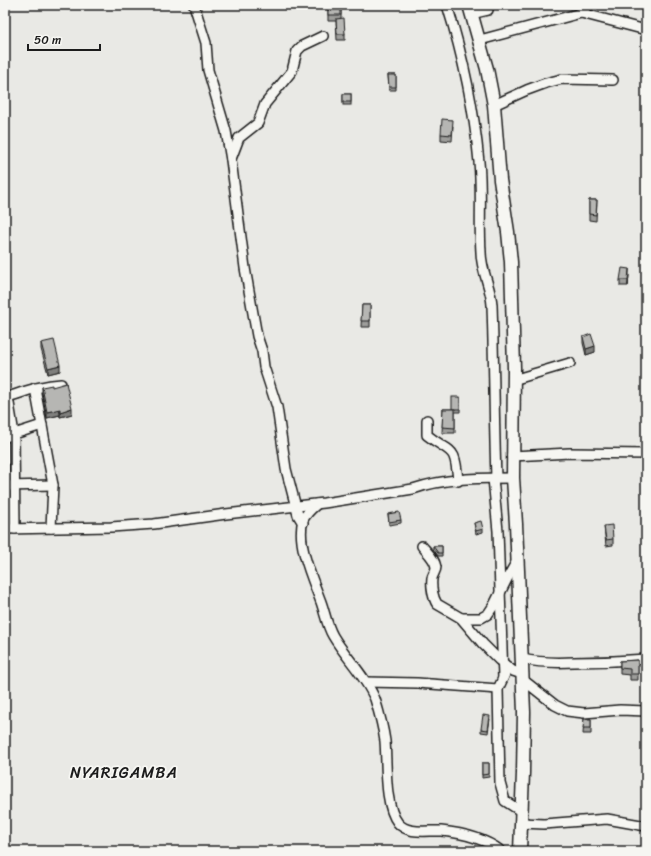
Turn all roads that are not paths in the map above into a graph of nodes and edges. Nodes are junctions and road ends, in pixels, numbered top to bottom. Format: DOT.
graph roads {
  1 [pos="194,5"];
  2 [pos="447,5"];
  3 [pos="588,5"];
  4 [pos="470,9"];
  5 [pos="488,10"];
  6 [pos="581,13"];
  7 [pos="646,30"];
  8 [pos="323,36"];
  9 [pos="480,40"];
  10 [pos="613,80"];
  11 [pos="494,105"];
  12 [pos="231,160"];
  13 [pos="570,363"];
  14 [pos="514,380"];
  15 [pos="61,384"];
  16 [pos="34,388"];
  17 [pos="6,398"];
  18 [pos="427,420"];
  19 [pos="42,425"];
  20 [pos="14,434"];
  21 [pos="5,437"];
  22 [pos="646,454"];
  23 [pos="512,456"];
  24 [pos="495,478"];
  25 [pos="513,478"];
  26 [pos="458,480"];
  27 [pos="15,485"];
  28 [pos="53,485"];
  29 [pos="5,486"];
  30 [pos="317,504"];
  31 [pos="296,506"];
  32 [pos="302,523"];
  33 [pos="5,528"];
  34 [pos="51,528"];
  35 [pos="15,529"];
  36 [pos="422,546"];
  37 [pos="517,561"];
  38 [pos="500,595"];
  39 [pos="461,618"];
  40 [pos="522,659"];
  41 [pos="646,659"];
  42 [pos="506,665"];
  43 [pos="522,676"];
  44 [pos="366,682"];
  45 [pos="498,689"];
  46 [pos="646,711"];
  47 [pos="522,818"];
  48 [pos="646,826"];
  49 [pos="497,850"];
  50 [pos="520,851"];
  1 -- 12 [label="street"];
  2 -- 24 [label="street"];
  3 -- 6 [label="street"];
  4 -- 5 [label="street"];
  4 -- 9 [label="street"];
  6 -- 7 [label="street"];
  6 -- 9 [label="street"];
  8 -- 12 [label="street"];
  9 -- 11 [label="street"];
  10 -- 11 [label="street"];
  11 -- 14 [label="street"];
  12 -- 31 [label="street"];
  13 -- 14 [label="street"];
  14 -- 23 [label="street"];
  15 -- 16 [label="street"];
  16 -- 17 [label="street"];
  16 -- 19 [label="street"];
  17 -- 20 [label="street"];
  18 -- 26 [label="street"];
  19 -- 20 [label="street"];
  19 -- 28 [label="street"];
  20 -- 21 [label="street"];
  20 -- 27 [label="street"];
  22 -- 23 [label="street"];
  23 -- 25 [label="street"];
  24 -- 25 [label="street"];
  24 -- 26 [label="street"];
  24 -- 38 [label="street"];
  25 -- 37 [label="street"];
  26 -- 30 [label="street"];
  27 -- 28 [label="street"];
  27 -- 29 [label="street"];
  27 -- 35 [label="street"];
  28 -- 34 [label="street"];
  30 -- 31 [label="street"];
  30 -- 32 [label="street"];
  31 -- 32 [label="street"];
  31 -- 34 [label="street"];
  32 -- 44 [label="street"];
  33 -- 35 [label="street"];
  34 -- 35 [label="street"];
  36 -- 39 [label="street"];
  37 -- 38 [label="street"];
  37 -- 40 [label="street"];
  38 -- 39 [label="street"];
  38 -- 42 [label="street"];
  39 -- 42 [label="street"];
  40 -- 41 [label="street"];
  40 -- 43 [label="street"];
  42 -- 43 [label="street"];
  42 -- 45 [label="street"];
  43 -- 46 [label="street"];
  43 -- 47 [label="street"];
  44 -- 45 [label="street"];
  44 -- 49 [label="street"];
  45 -- 47 [label="street"];
  47 -- 48 [label="street"];
  47 -- 50 [label="street"];
}
